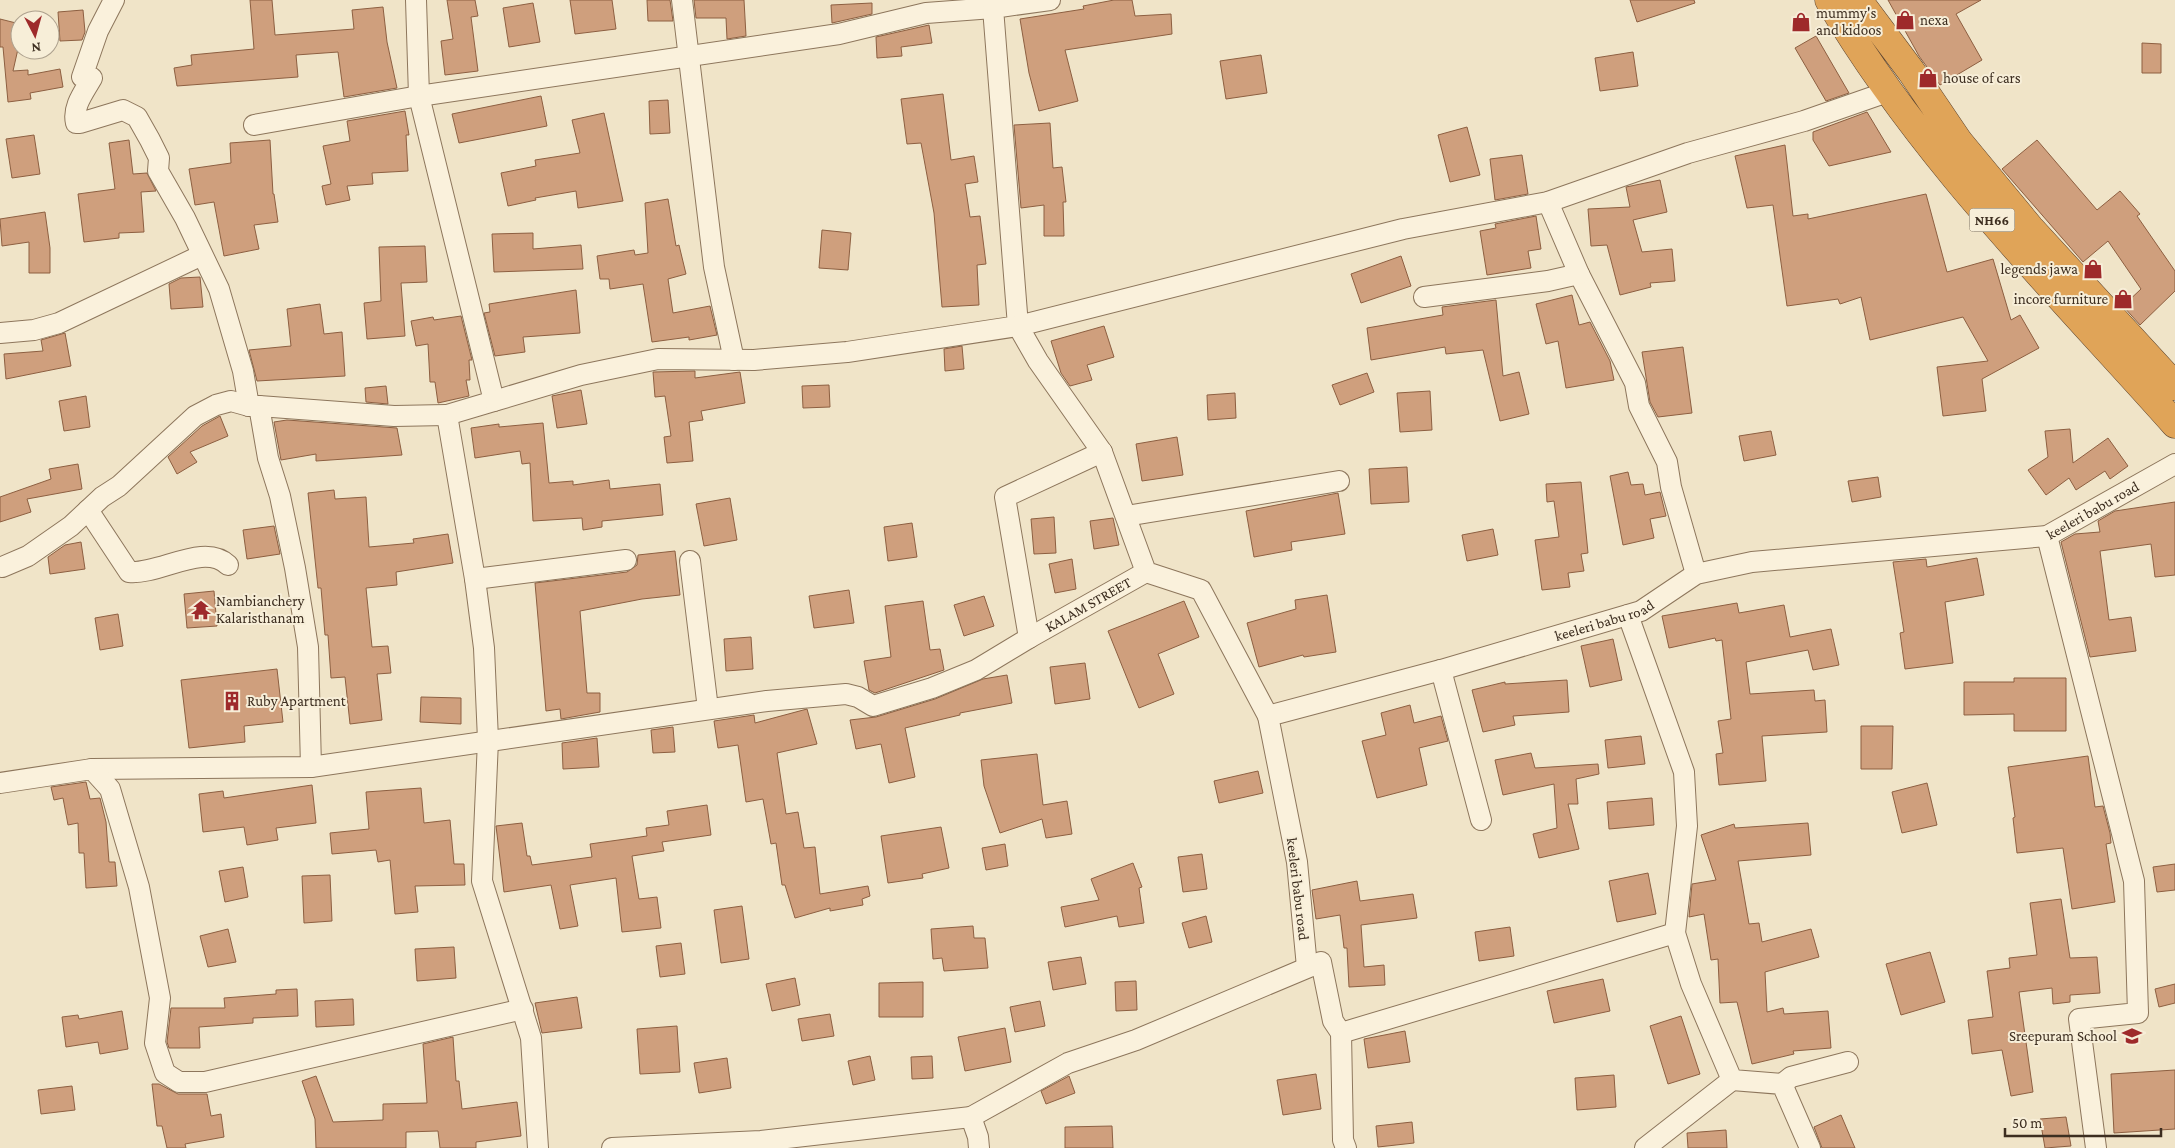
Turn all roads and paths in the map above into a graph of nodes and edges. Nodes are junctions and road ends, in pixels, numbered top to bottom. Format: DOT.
graph roads {
  1 [pos="114,0"];
  2 [pos="416,0"];
  3 [pos="682,0"];
  4 [pos="1050,0"];
  5 [pos="1829,0"];
  6 [pos="1858,0"];
  7 [pos="993,4"];
  8 [pos="688,56"];
  9 [pos="1890,91"];
  10 [pos="419,96"];
  11 [pos="254,125"];
  12 [pos="1548,202"];
  13 [pos="202,255"];
  14 [pos="1579,274"];
  15 [pos="1424,297"];
  16 [pos="1018,326"];
  17 [pos="0,334"];
  18 [pos="734,360"];
  19 [pos="2175,386"];
  20 [pos="494,401"];
  21 [pos="254,406"];
  22 [pos="447,415"];
  23 [pos="2175,424"];
  24 [pos="1102,452"];
  25 [pos="2175,464"];
  26 [pos="1339,481"];
  27 [pos="88,510"];
  28 [pos="1126,516"];
  29 [pos="2047,536"];
  30 [pos="626,560"];
  31 [pos="690,560"];
  32 [pos="228,566"];
  33 [pos="2,567"];
  34 [pos="1146,572"];
  35 [pos="1696,574"];
  36 [pos="475,579"];
  37 [pos="1628,615"];
  38 [pos="1029,638"];
  39 [pos="1441,670"];
  40 [pos="708,709"];
  41 [pos="1268,716"];
  42 [pos="488,740"];
  43 [pos="311,767"];
  44 [pos="92,769"];
  45 [pos="0,783"];
  46 [pos="1481,820"];
  47 [pos="1675,933"];
  48 [pos="1307,968"];
  49 [pos="523,1010"];
  50 [pos="1341,1033"];
  51 [pos="1848,1062"];
  52 [pos="1732,1080"];
  53 [pos="1782,1084"];
  54 [pos="971,1117"];
  55 [pos="761,1145"];
  56 [pos="538,1148"];
  57 [pos="612,1148"];
  58 [pos="979,1148"];
  59 [pos="1346,1148"];
  60 [pos="1645,1148"];
  61 [pos="1810,1148"];
  62 [pos="2096,1148"];
  1 -- 13 [label="street"];
  2 -- 10 [label="street"];
  3 -- 8 [label="street"];
  4 -- 7 [label="street"];
  5 -- 9 [label="highway, NH66"];
  6 -- 19 [label="highway, NH66"];
  7 -- 8 [label="street"];
  7 -- 16 [label="street"];
  8 -- 10 [label="street"];
  8 -- 18 [label="street"];
  9 -- 12 [label="street"];
  9 -- 23 [label="highway, NH66"];
  10 -- 11 [label="street"];
  10 -- 20 [label="street"];
  12 -- 14 [label="street"];
  12 -- 16 [label="street"];
  13 -- 17 [label="street"];
  13 -- 21 [label="street"];
  14 -- 15 [label="street"];
  14 -- 35 [label="street"];
  16 -- 18 [label="street"];
  16 -- 24 [label="street"];
  18 -- 20 [label="street"];
  20 -- 22 [label="street"];
  21 -- 22 [label="street"];
  21 -- 27 [label="street"];
  21 -- 43 [label="street"];
  22 -- 36 [label="street"];
  24 -- 28 [label="street"];
  24 -- 38 [label="street"];
  25 -- 29 [label="street, keeleri babu road"];
  26 -- 28 [label="street"];
  27 -- 32 [label="street"];
  27 -- 33 [label="street"];
  28 -- 34 [label="street"];
  29 -- 35 [label="street, keeleri babu road"];
  29 -- 62 [label="street"];
  30 -- 36 [label="street"];
  31 -- 40 [label="street"];
  34 -- 38 [label="street, KALAM STREET"];
  34 -- 41 [label="street"];
  35 -- 37 [label="street, keeleri babu road"];
  36 -- 42 [label="street"];
  37 -- 39 [label="street, keeleri babu road"];
  37 -- 47 [label="street"];
  38 -- 40 [label="street, KALAM STREET"];
  39 -- 41 [label="street, keeleri babu road"];
  39 -- 46 [label="street"];
  40 -- 42 [label="street"];
  41 -- 48 [label="street, keeleri babu road"];
  42 -- 43 [label="street"];
  42 -- 49 [label="street"];
  43 -- 44 [label="street"];
  44 -- 45 [label="street"];
  44 -- 49 [label="street"];
  47 -- 50 [label="street"];
  47 -- 52 [label="street"];
  48 -- 50 [label="street"];
  48 -- 54 [label="street"];
  49 -- 56 [label="street"];
  50 -- 59 [label="street"];
  51 -- 53 [label="street"];
  52 -- 53 [label="street"];
  52 -- 60 [label="street"];
  53 -- 61 [label="street"];
  54 -- 55 [label="street"];
  54 -- 58 [label="street"];
  55 -- 57 [label="street"];
}
